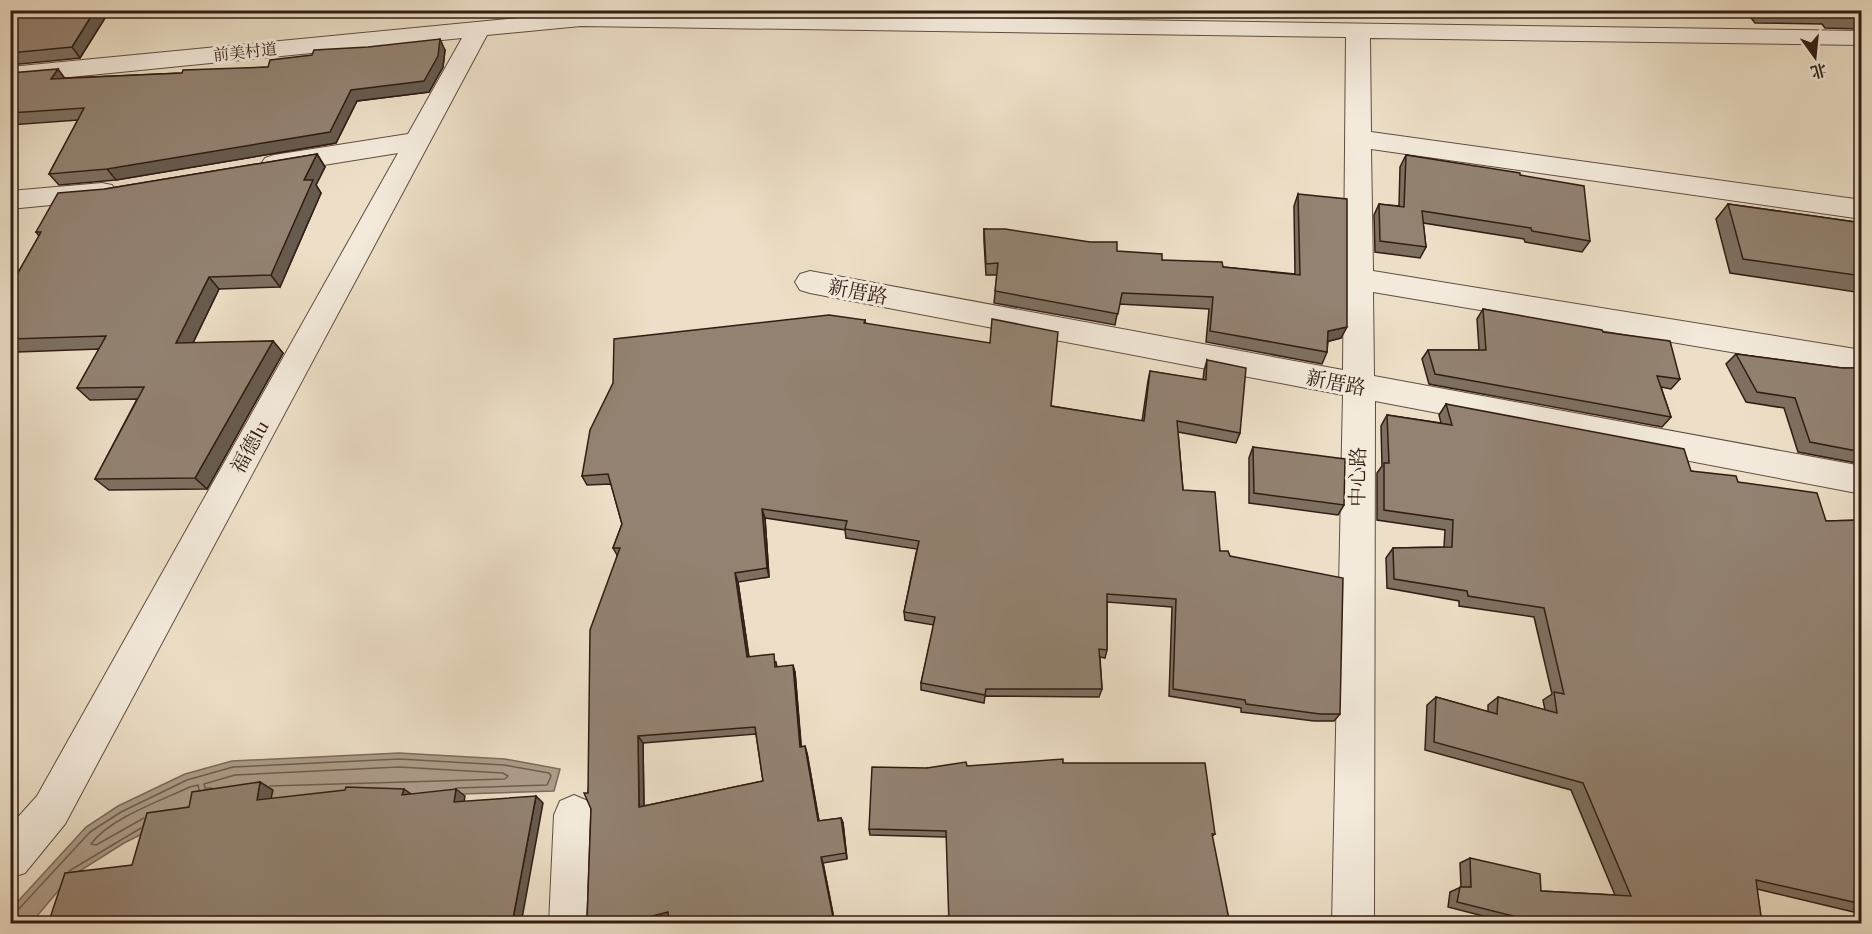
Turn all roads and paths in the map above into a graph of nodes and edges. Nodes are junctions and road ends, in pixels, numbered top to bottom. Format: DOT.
graph roads {
  1 [pos="583,15"];
  2 [pos="751,16"];
  3 [pos="479,29"];
  4 [pos="1358,30"];
  5 [pos="1862,38"];
  6 [pos="10,75"];
  7 [pos="1359,139"];
  8 [pos="417,141"];
  9 [pos="255,168"];
  10 [pos="128,189"];
  11 [pos="10,200"];
  12 [pos="1862,210"];
  13 [pos="1359,279"];
  14 [pos="810,282"];
  15 [pos="1862,362"];
  16 [pos="1359,387"];
  17 [pos="1862,480"];
  18 [pos="574,815"];
  19 [pos="10,858"];
  20 [pos="570,924"];
  21 [pos="1353,924"];
  1 -- 2 [label="street, 前美村道"];
  1 -- 3 [label="street, 前美村道"];
  2 -- 4 [label="street, 前美村道"];
  3 -- 6 [label="street, 前美村道"];
  3 -- 8 [label="street, 福德lu"];
  4 -- 5 [label="street, 前美村道"];
  4 -- 7 [label="street, 中心路"];
  7 -- 12 [label="street"];
  7 -- 13 [label="street, 中心路"];
  8 -- 9 [label="street"];
  8 -- 19 [label="street, 福德lu"];
  10 -- 11 [label="street"];
  13 -- 15 [label="street"];
  13 -- 16 [label="street, 中心路"];
  14 -- 16 [label="street, 新厝路"];
  16 -- 17 [label="street, 新厝路"];
  16 -- 21 [label="street, 中心路"];
  18 -- 20 [label="street"];
}
